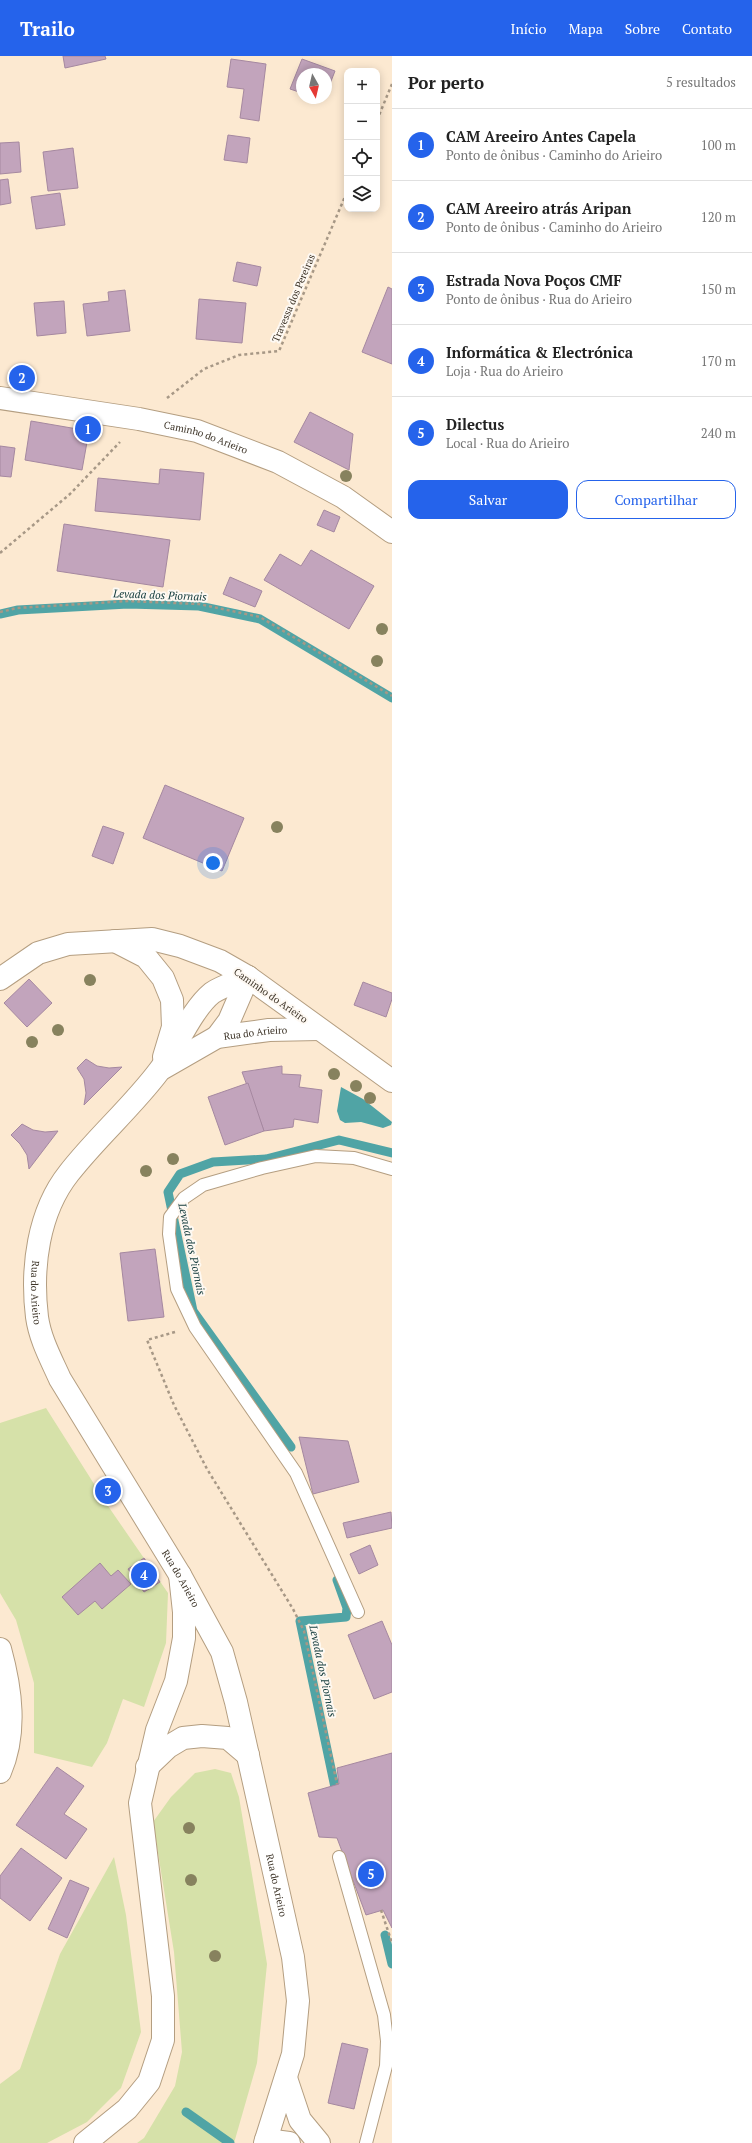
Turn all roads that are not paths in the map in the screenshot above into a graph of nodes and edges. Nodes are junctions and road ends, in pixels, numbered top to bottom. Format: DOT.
graph roads {
  1 [pos="0,398"];
  2 [pos="392,532"];
  3 [pos="112,940"];
  4 [pos="248,977"];
  5 [pos="0,979"];
  6 [pos="319,1029"];
  7 [pos="217,1037"];
  8 [pos="160,1070"];
  9 [pos="392,1081"];
  10 [pos="392,1169"];
  11 [pos="180,1575"];
  12 [pos="358,1612"];
  13 [pos="0,1649"];
  14 [pos="248,1755"];
  15 [pos="147,1767"];
  16 [pos="0,1772"];
  17 [pos="339,1856"];
  18 [pos="286,2078"];
  19 [pos="266,2142"];
  20 [pos="85,2143"];
  21 [pos="289,2143"];
  22 [pos="319,2143"];
  23 [pos="366,2143"];
  1 -- 2 [label="main road, Caminho do Arieiro"];
  3 -- 4 [label="main road, Caminho do Arieiro"];
  3 -- 5 [label="main road, Caminho do Arieiro"];
  3 -- 8 [label="main road"];
  4 -- 6 [label="main road, Caminho do Arieiro"];
  4 -- 7 [label="main road, Rua do Arieiro"];
  4 -- 8 [label="main road, Rua do Arieiro"];
  6 -- 7 [label="main road, Rua do Arieiro"];
  6 -- 9 [label="main road, Caminho do Arieiro"];
  7 -- 8 [label="main road, Rua do Arieiro"];
  8 -- 11 [label="main road, Rua do Arieiro"];
  10 -- 12 [label="lane"];
  11 -- 14 [label="main road, Rua do Arieiro"];
  11 -- 15 [label="main road"];
  13 -- 16 [label="main road"];
  14 -- 15 [label="main road"];
  14 -- 18 [label="main road, Rua do Arieiro"];
  15 -- 20 [label="main road"];
  17 -- 23 [label="lane"];
  18 -- 19 [label="main road, Rua do Arieiro"];
  18 -- 22 [label="main road"];
  19 -- 21 [label="main road"];
}
